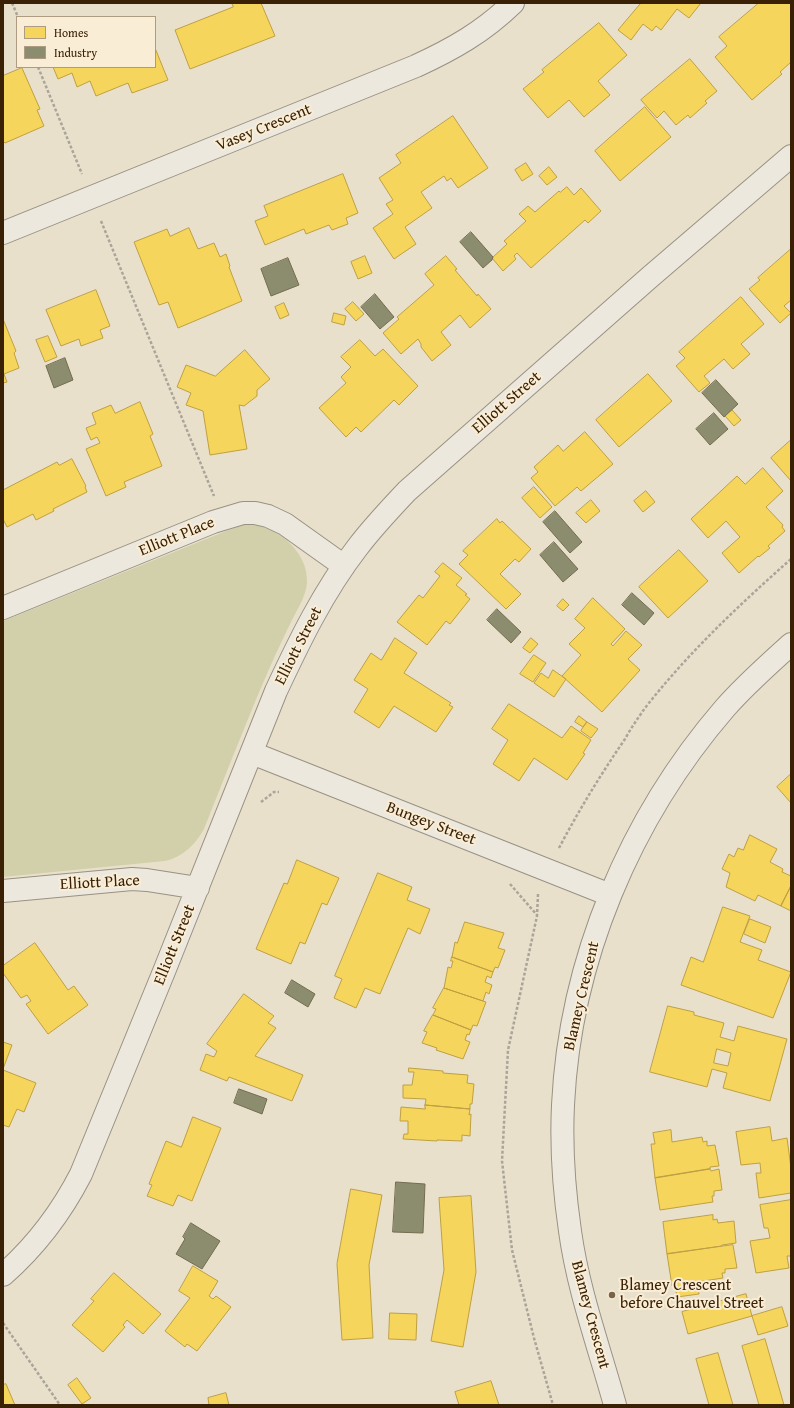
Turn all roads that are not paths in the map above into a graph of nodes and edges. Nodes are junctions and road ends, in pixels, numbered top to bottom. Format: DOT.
graph roads {
  1 [pos="513,3"];
  2 [pos="791,156"];
  3 [pos="3,233"];
  4 [pos="344,566"];
  5 [pos="3,608"];
  6 [pos="791,644"];
  7 [pos="252,753"];
  8 [pos="198,888"];
  9 [pos="3,890"];
  10 [pos="610,895"];
  11 [pos="3,1275"];
  12 [pos="615,1405"];
  1 -- 3 [label="street, Vasey Crescent"];
  2 -- 4 [label="street, Elliott Street"];
  4 -- 5 [label="street, Elliott Place"];
  4 -- 7 [label="street, Elliott Street"];
  6 -- 10 [label="street, Blamey Crescent"];
  7 -- 8 [label="street, Elliott Street"];
  7 -- 10 [label="street, Bungey Street"];
  8 -- 9 [label="street, Elliott Place"];
  8 -- 11 [label="street, Elliott Street"];
  10 -- 12 [label="street, Blamey Crescent"];
}
